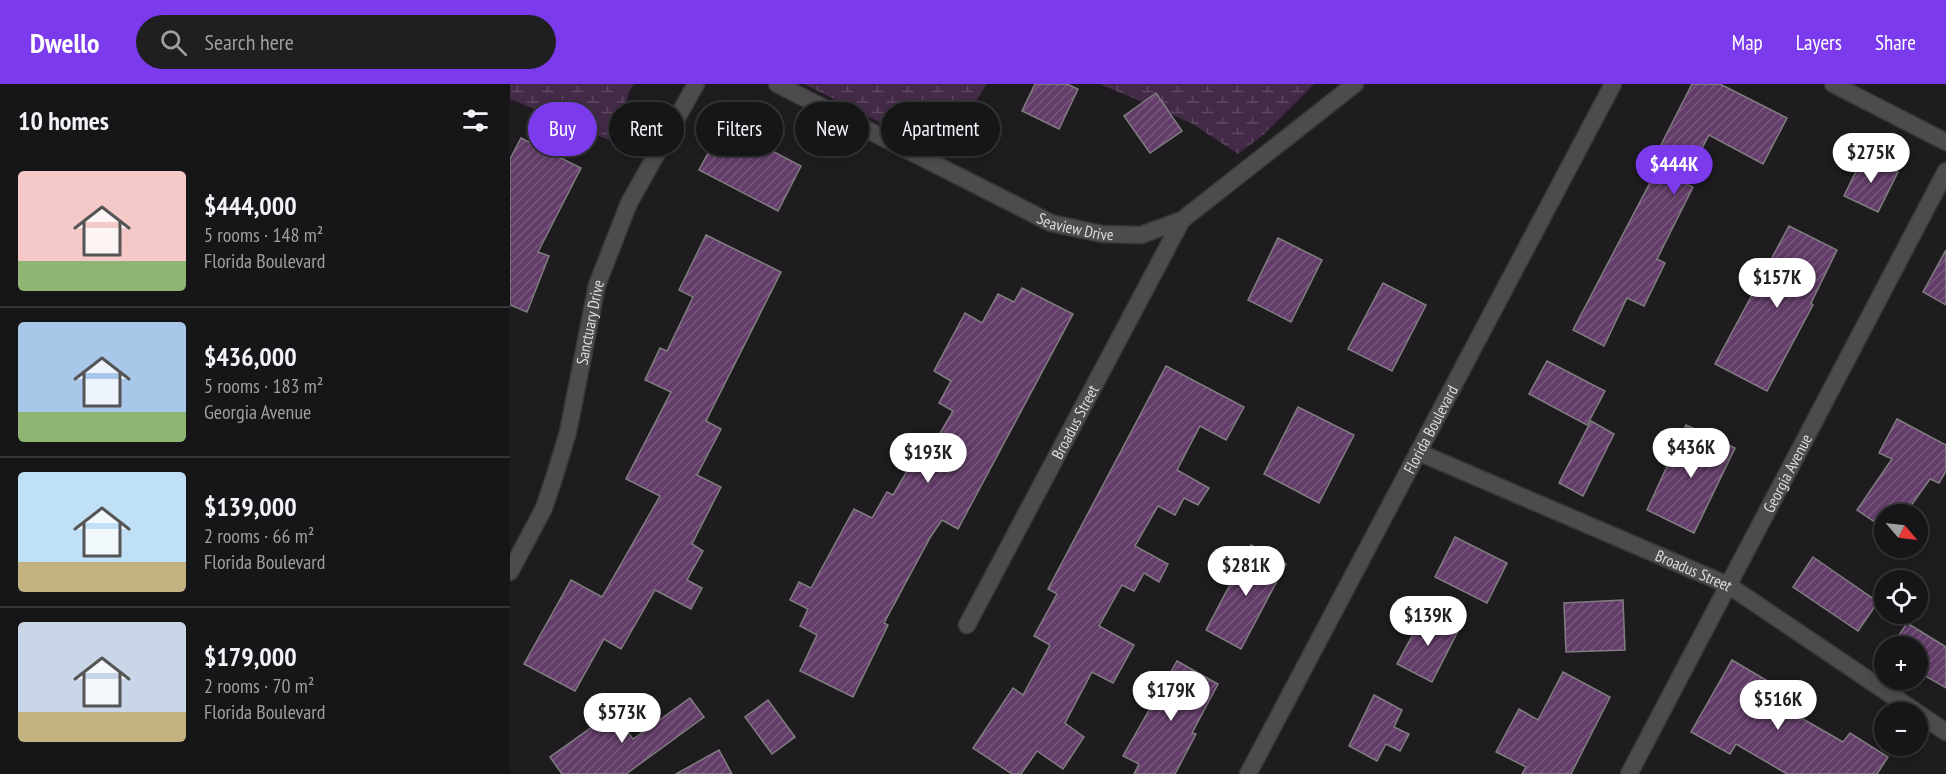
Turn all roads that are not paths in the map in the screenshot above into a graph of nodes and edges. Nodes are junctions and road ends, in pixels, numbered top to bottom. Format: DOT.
graph roads {
  1 [pos="696,84"];
  2 [pos="777,84"];
  3 [pos="1355,84"];
  4 [pos="1613,84"];
  5 [pos="1833,84"];
  6 [pos="1946,142"];
  7 [pos="1946,171"];
  8 [pos="1182,220"];
  9 [pos="1418,452"];
  10 [pos="510,572"];
  11 [pos="1728,585"];
  12 [pos="966,625"];
  13 [pos="1946,732"];
  14 [pos="1248,774"];
  15 [pos="1629,774"];
  1 -- 10 [label="street, Sanctuary Drive"];
  2 -- 8 [label="street, Seaview Drive"];
  3 -- 8 [label="street, Seaview Drive"];
  4 -- 9 [label="street, Florida Boulevard"];
  5 -- 6 [label="street"];
  7 -- 11 [label="street, Georgia Avenue"];
  8 -- 12 [label="street, Broadus Street"];
  9 -- 11 [label="street, Broadus Street"];
  9 -- 14 [label="street, Florida Boulevard"];
  11 -- 13 [label="street, Broadus Street"];
  11 -- 15 [label="street, Georgia Avenue"];
}
